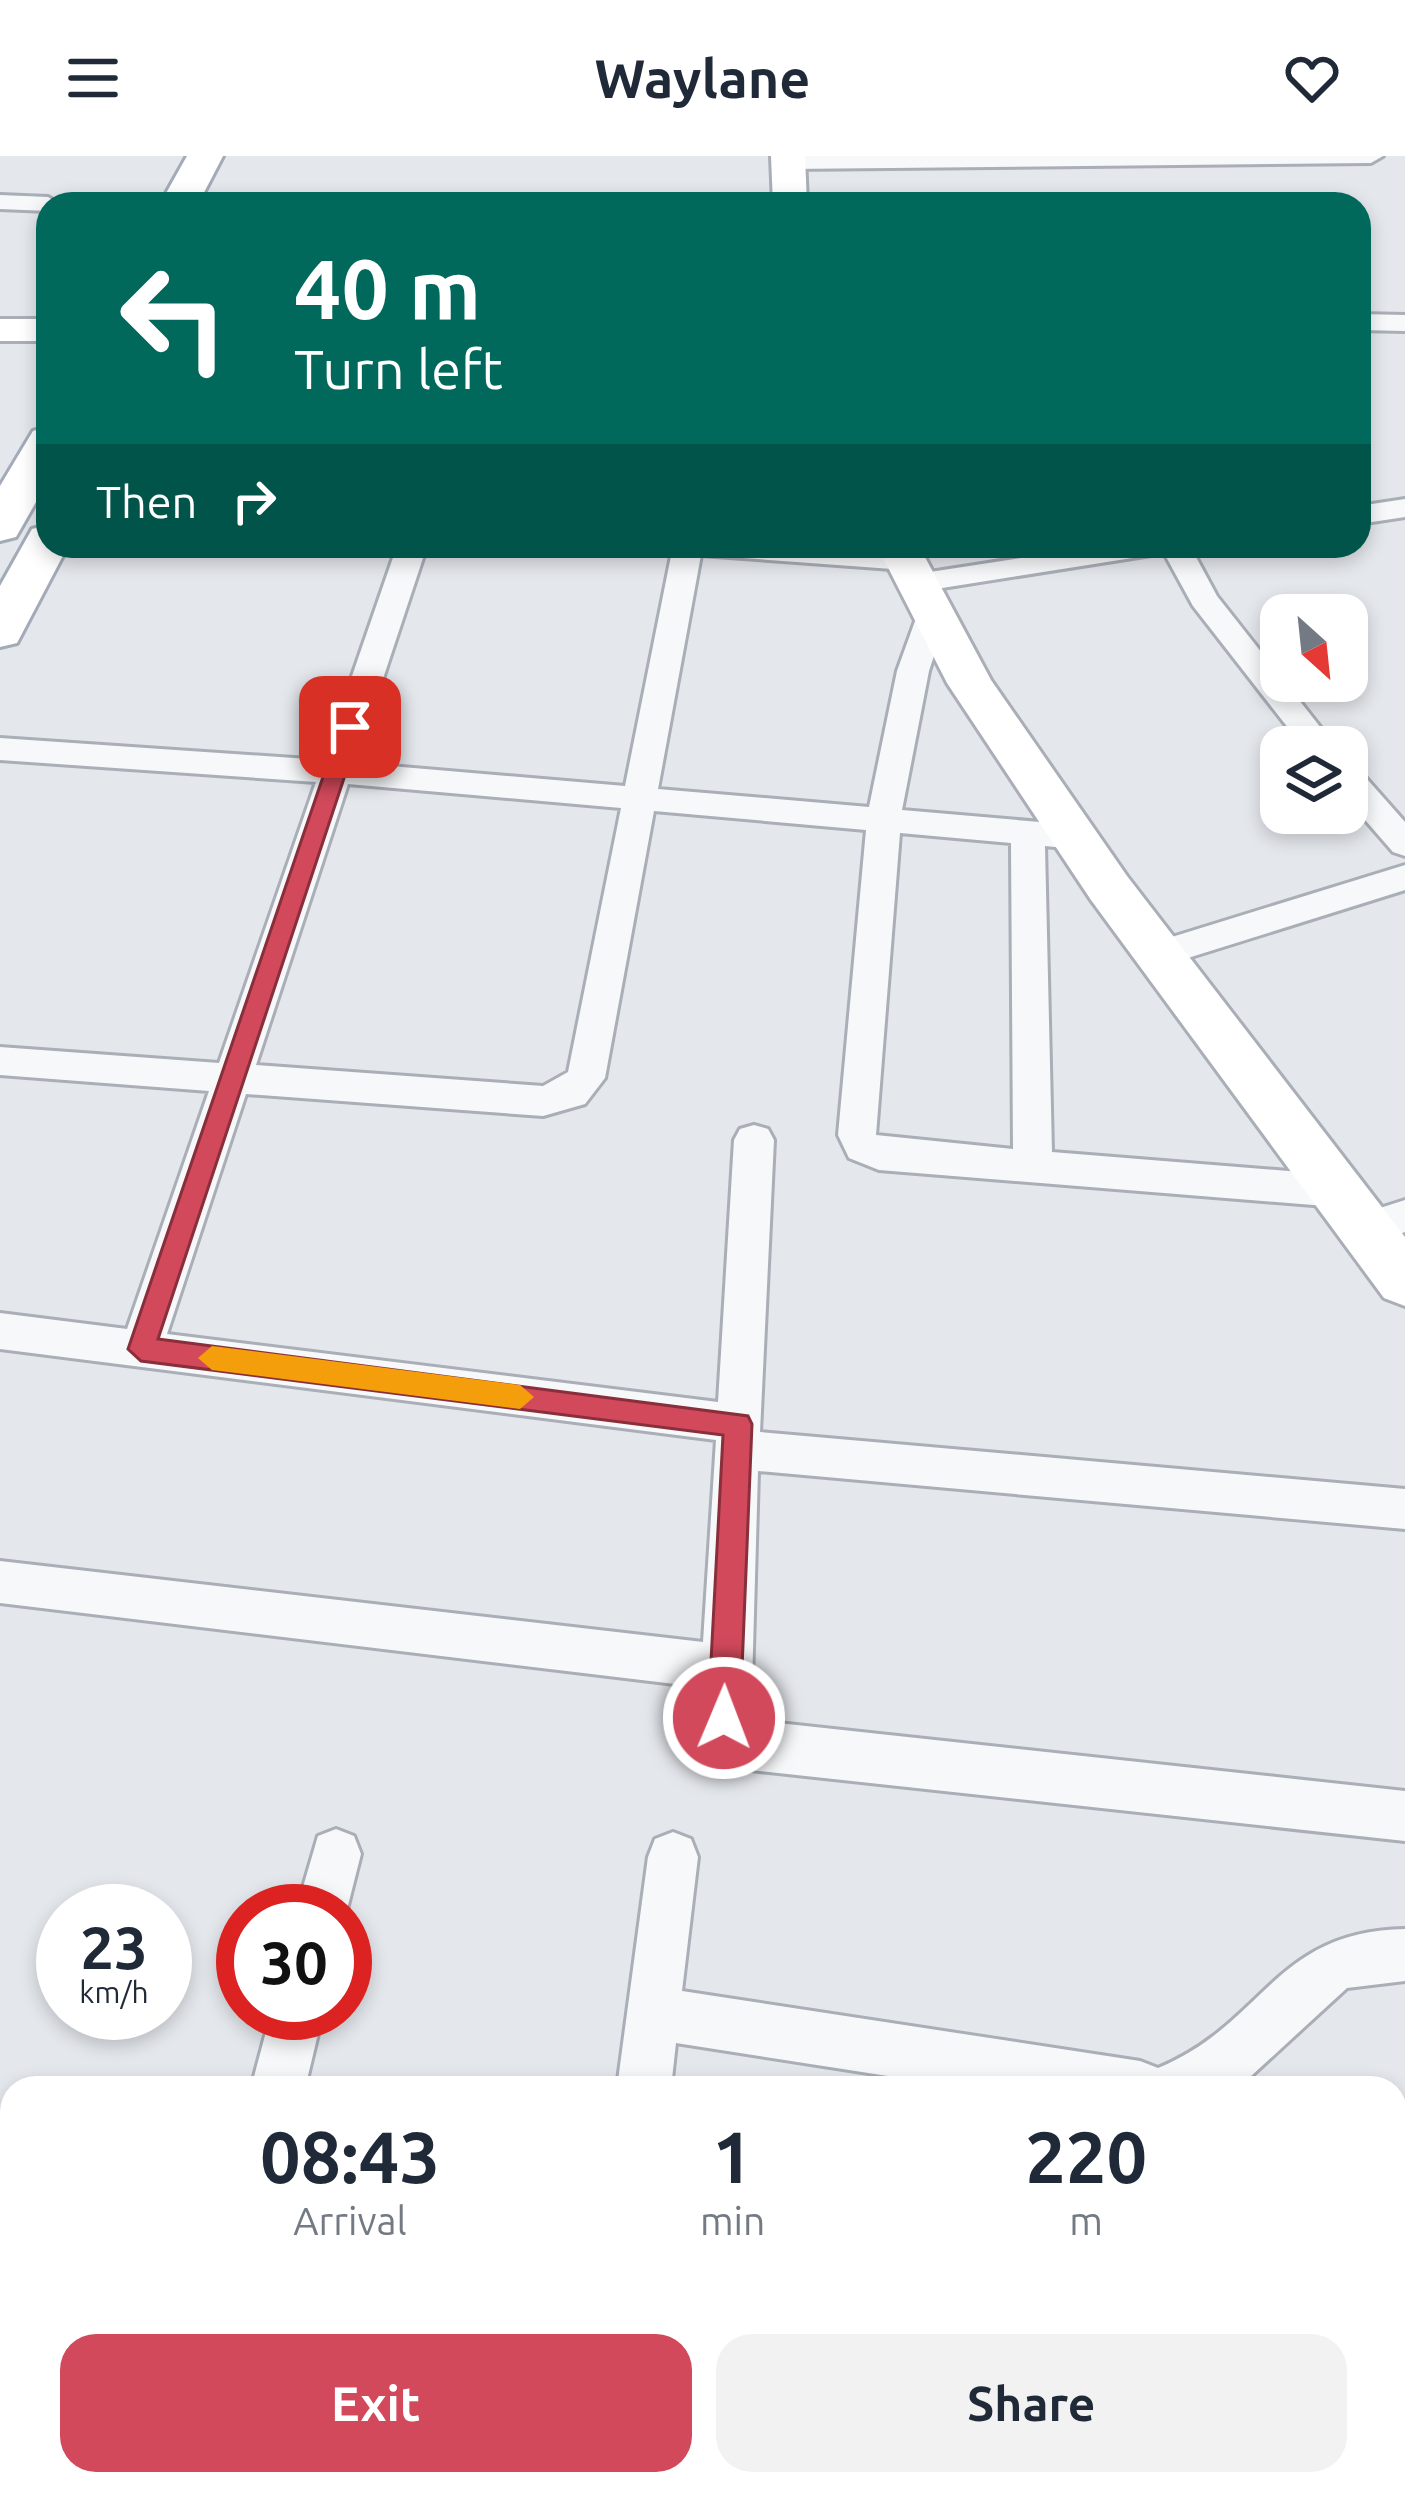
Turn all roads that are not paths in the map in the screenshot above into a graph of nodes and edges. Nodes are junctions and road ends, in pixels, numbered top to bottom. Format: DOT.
graph roads {
  1 [pos="205,156"];
  2 [pos="1371,156"];
  3 [pos="788,159"];
  4 [pos="186,192"];
  5 [pos="789,192"];
  6 [pos="0,202"];
  7 [pos="36,204"];
  8 [pos="1371,322"];
  9 [pos="1405,323"];
  10 [pos="0,330"];
  11 [pos="36,330"];
  12 [pos="36,462"];
  13 [pos="0,527"];
  14 [pos="38,558"];
  15 [pos="408,558"];
  16 [pos="688,558"];
  17 [pos="780,558"];
  18 [pos="1059,558"];
  19 [pos="1183,558"];
  20 [pos="914,576"];
  21 [pos="0,632"];
  22 [pos="1303,726"];
  23 [pos="0,749"];
  24 [pos="334,772"];
  25 [pos="640,798"];
  26 [pos="1368,802"];
  27 [pos="887,820"];
  28 [pos="1051,835"];
  29 [pos="1405,844"];
  30 [pos="1405,877"];
  31 [pos="1159,954"];
  32 [pos="0,1060"];
  33 [pos="229,1079"];
  34 [pos="754,1140"];
  35 [pos="1033,1169"];
  36 [pos="1370,1212"];
  37 [pos="1405,1281"];
  38 [pos="0,1331"];
  39 [pos="141,1349"];
  40 [pos="737,1437"];
  41 [pos="1405,1509"];
  42 [pos="0,1582"];
  43 [pos="725,1666"];
  44 [pos="1405,1816"];
  45 [pos="337,1854"];
  46 [pos="673,1857"];
  47 [pos="329,1884"];
  48 [pos="1405,1955"];
  49 [pos="651,2013"];
  50 [pos="290,2040"];
  51 [pos="281,2076"];
  52 [pos="645,2076"];
  53 [pos="1062,2076"];
  54 [pos="1210,2076"];
  1 -- 4 [label="main road"];
  2 -- 3 [label="street"];
  3 -- 5 [label="street"];
  6 -- 7 [label="street"];
  8 -- 9 [label="street"];
  10 -- 11 [label="street"];
  12 -- 13 [label="main road"];
  14 -- 21 [label="main road"];
  15 -- 24 [label="street"];
  16 -- 25 [label="street"];
  17 -- 20 [label="street"];
  18 -- 20 [label="street"];
  19 -- 22 [label="street"];
  20 -- 27 [label="street"];
  20 -- 28 [label="street"];
  23 -- 24 [label="street"];
  24 -- 25 [label="street"];
  24 -- 33 [label="street"];
  25 -- 27 [label="street"];
  25 -- 33 [label="street"];
  26 -- 29 [label="street"];
  27 -- 28 [label="street"];
  27 -- 35 [label="street"];
  28 -- 31 [label="street"];
  28 -- 35 [label="street"];
  30 -- 31 [label="street"];
  31 -- 36 [label="street"];
  32 -- 33 [label="street"];
  33 -- 39 [label="street"];
  34 -- 40 [label="street"];
  35 -- 36 [label="street"];
  36 -- 37 [label="street"];
  38 -- 39 [label="street"];
  39 -- 40 [label="street"];
  40 -- 41 [label="street"];
  40 -- 43 [label="street"];
  42 -- 43 [label="street"];
  43 -- 44 [label="street"];
  45 -- 47 [label="street"];
  46 -- 49 [label="street"];
  48 -- 54 [label="street"];
  49 -- 52 [label="street"];
  49 -- 53 [label="street"];
  50 -- 51 [label="street"];
}
